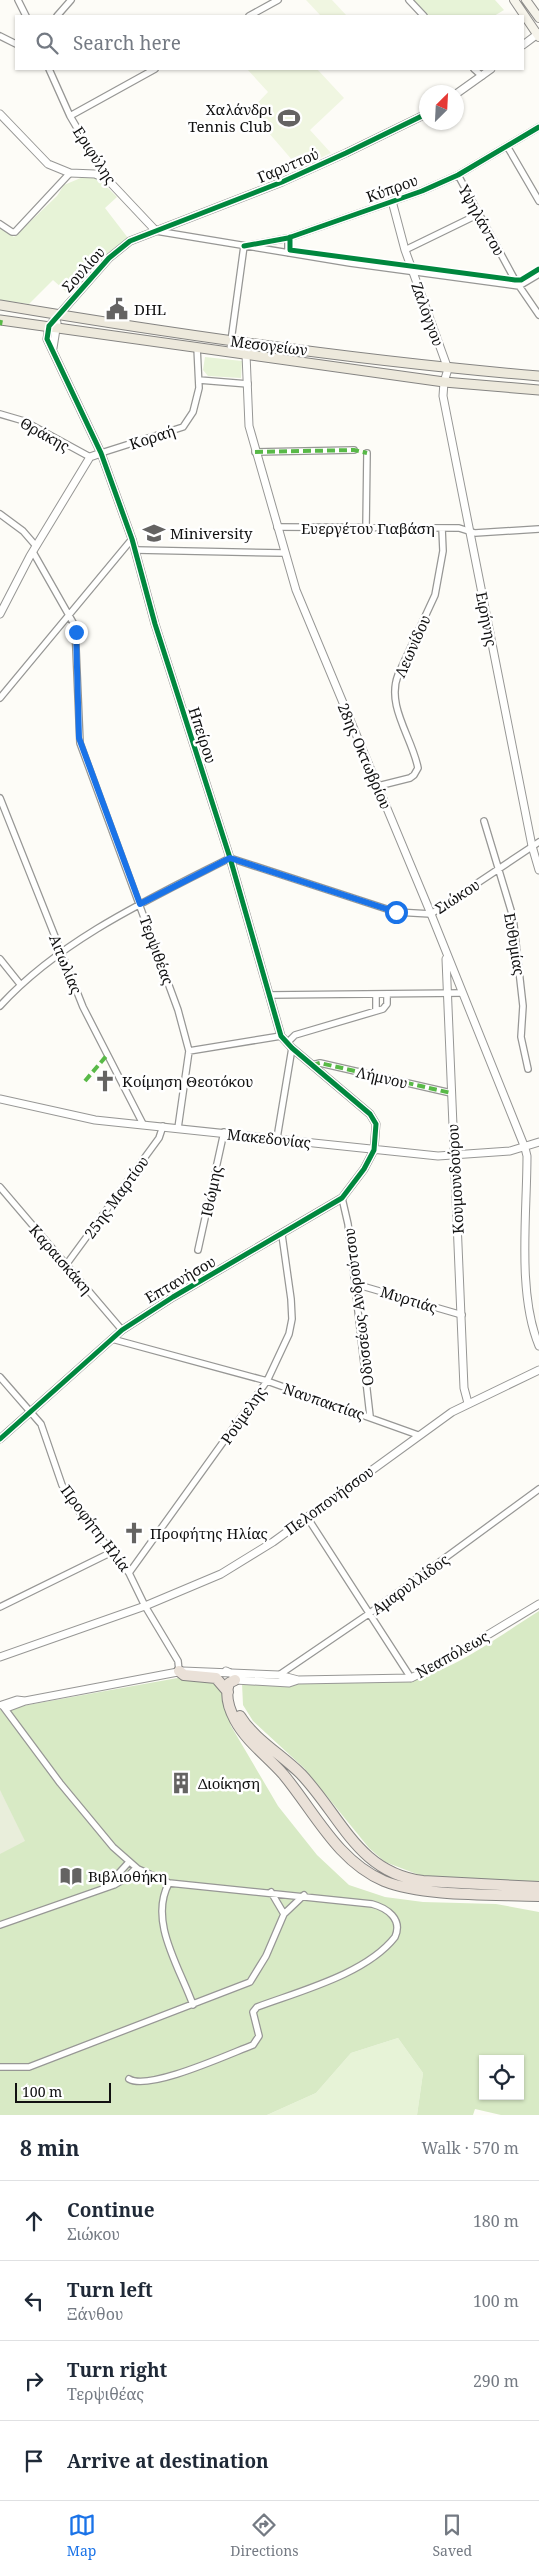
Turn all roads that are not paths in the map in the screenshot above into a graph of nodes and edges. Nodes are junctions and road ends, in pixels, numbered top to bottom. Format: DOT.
graph roads {
  1 [pos="18,0"];
  2 [pos="71,0"];
  3 [pos="278,0"];
  4 [pos="409,0"];
  5 [pos="514,0"];
  6 [pos="526,0"];
  7 [pos="26,15"];
  8 [pos="58,15"];
  9 [pos="251,15"];
  10 [pos="423,15"];
  11 [pos="539,18"];
  12 [pos="538,34"];
  13 [pos="0,36"];
  14 [pos="15,44"];
  15 [pos="524,44"];
  16 [pos="49,70"];
  17 [pos="153,70"];
  18 [pos="475,70"];
  19 [pos="490,70"];
  20 [pos="482,76"];
  21 [pos="464,88"];
  22 [pos="0,114"];
  23 [pos="70,116"];
  24 [pos="419,118"];
  25 [pos="539,127"];
  26 [pos="507,146"];
  27 [pos="70,173"];
  28 [pos="458,175"];
  29 [pos="107,179"];
  30 [pos="392,201"];
  31 [pos="539,201"];
  32 [pos="479,214"];
  33 [pos="0,224"];
  34 [pos="156,231"];
  35 [pos="288,238"];
  36 [pos="244,246"];
  37 [pos="405,250"];
  38 [pos="288,253"];
  39 [pos="413,272"];
  40 [pos="539,274"];
  41 [pos="519,286"];
  42 [pos="0,305"];
  43 [pos="59,315"];
  44 [pos="539,315"];
  45 [pos="0,322"];
  46 [pos="53,326"];
  47 [pos="231,341"];
  48 [pos="197,347"];
  49 [pos="246,354"];
  50 [pos="448,369"];
  51 [pos="539,376"];
  52 [pos="199,380"];
  53 [pos="444,382"];
  54 [pos="248,384"];
  55 [pos="539,390"];
  56 [pos="0,414"];
  57 [pos="354,450"];
  58 [pos="255,452"];
  59 [pos="101,453"];
  60 [pos="367,453"];
  61 [pos="90,457"];
  62 [pos="0,514"];
  63 [pos="467,518"];
  64 [pos="278,528"];
  65 [pos="366,528"];
  66 [pos="442,528"];
  67 [pos="459,528"];
  68 [pos="539,529"];
  69 [pos="470,534"];
  70 [pos="444,536"];
  71 [pos="132,539"];
  72 [pos="34,549"];
  73 [pos="136,550"];
  74 [pos="284,553"];
  75 [pos="0,614"];
  76 [pos="69,614"];
  77 [pos="0,698"];
  78 [pos="378,786"];
  79 [pos="0,798"];
  80 [pos="484,821"];
  81 [pos="536,844"];
  82 [pos="230,858"];
  83 [pos="498,868"];
  84 [pos="539,870"];
  85 [pos="140,904"];
  86 [pos="431,914"];
  87 [pos="61,953"];
  88 [pos="446,954"];
  89 [pos="0,959"];
  90 [pos="20,984"];
  91 [pos="462,993"];
  92 [pos="376,994"];
  93 [pos="446,994"];
  94 [pos="269,995"];
  95 [pos="387,995"];
  96 [pos="0,1006"];
  97 [pos="376,1011"];
  98 [pos="281,1036"];
  99 [pos="290,1045"];
  100 [pos="189,1051"];
  101 [pos="312,1065"];
  102 [pos="528,1069"];
  103 [pos="451,1093"];
  104 [pos="0,1099"];
  105 [pos="143,1124"];
  106 [pos="163,1126"];
  107 [pos="178,1128"];
  108 [pos="224,1132"];
  109 [pos="277,1138"];
  110 [pos="539,1142"];
  111 [pos="525,1148"];
  112 [pos="374,1150"];
  113 [pos="454,1156"];
  114 [pos="0,1187"];
  115 [pos="342,1198"];
  116 [pos="282,1235"];
  117 [pos="198,1250"];
  118 [pos="66,1265"];
  119 [pos="356,1284"];
  120 [pos="462,1315"];
  121 [pos="122,1330"];
  122 [pos="112,1339"];
  123 [pos="539,1346"];
  124 [pos="539,1370"];
  125 [pos="0,1377"];
  126 [pos="267,1381"];
  127 [pos="468,1403"];
  128 [pos="30,1411"];
  129 [pos="370,1416"];
  130 [pos="418,1435"];
  131 [pos="0,1439"];
  132 [pos="539,1489"];
  133 [pos="307,1517"];
  134 [pos="114,1551"];
  135 [pos="129,1572"];
  136 [pos="539,1604"];
  137 [pos="145,1606"];
  138 [pos="0,1607"];
  139 [pos="370,1613"];
  140 [pos="0,1657"];
  141 [pos="179,1671"];
  142 [pos="226,1671"];
  143 [pos="279,1675"];
  144 [pos="411,1678"];
  145 [pos="235,1680"];
  146 [pos="298,1680"];
  147 [pos="228,1692"];
  148 [pos="1,1704"];
  149 [pos="129,1862"];
  150 [pos="136,1868"];
  151 [pos="170,1883"];
  152 [pos="107,1886"];
  153 [pos="539,1887"];
  154 [pos="271,1892"];
  155 [pos="304,1895"];
  156 [pos="539,1896"];
  157 [pos="284,1914"];
  158 [pos="0,1925"];
  159 [pos="194,2005"];
  160 [pos="0,2067"];
  161 [pos="129,2079"];
  1 -- 7 [label="street"];
  2 -- 8 [label="street"];
  3 -- 9 [label="street"];
  4 -- 10 [label="street"];
  5 -- 12 [label="main road"];
  6 -- 11 [label="main road"];
  12 -- 15 [label="street"];
  13 -- 14 [label="street"];
  16 -- 23 [label="street, Εριφύλης"];
  17 -- 23 [label="street"];
  18 -- 20 [label="street"];
  19 -- 20 [label="street"];
  20 -- 21 [label="street"];
  22 -- 27 [label="street"];
  23 -- 29 [label="street, Εριφύλης"];
  24 -- 34 [label="street, Γαρυττού"];
  25 -- 26 [label="street, Κύπρου"];
  26 -- 28 [label="street, Κύπρου"];
  26 -- 31 [label="street"];
  27 -- 29 [label="street"];
  27 -- 33 [label="street"];
  28 -- 30 [label="street, Κύπρου"];
  28 -- 32 [label="street, Υψηλάντου"];
  29 -- 34 [label="street, Εριφύλης"];
  30 -- 35 [label="street, Κύπρου"];
  30 -- 37 [label="street, Ζαλόγγου"];
  32 -- 37 [label="street"];
  32 -- 41 [label="street, Υψηλάντου"];
  34 -- 36 [label="street"];
  34 -- 43 [label="street, Σουλίου"];
  35 -- 36 [label="street, Κύπρου"];
  35 -- 38 [label="street"];
  36 -- 38 [label="street"];
  36 -- 47 [label="street"];
  37 -- 39 [label="street, Ζαλόγγου"];
  38 -- 39 [label="street"];
  39 -- 41 [label="street"];
  39 -- 50 [label="street, Ζαλόγγου"];
  40 -- 41 [label="street"];
  41 -- 44 [label="street, Υψηλάντου"];
  42 -- 43 [label="main road, Μεσογείων"];
  43 -- 46 [label="street, Ηπείρου"];
  43 -- 47 [label="main road, Μεσογείων"];
  45 -- 46 [label="main road, Μεσογείων"];
  46 -- 48 [label="main road, Μεσογείων"];
  46 -- 59 [label="street, Ηπείρου"];
  47 -- 50 [label="main road, Μεσογείων"];
  48 -- 49 [label="main road, Μεσογείων"];
  48 -- 52 [label="street, Κοραή"];
  49 -- 53 [label="main road, Μεσογείων"];
  49 -- 54 [label="street, 28ης Οκτωβρίου"];
  50 -- 51 [label="main road, Μεσογείων"];
  50 -- 53 [label="street, Ειρήνης"];
  52 -- 54 [label="street"];
  52 -- 59 [label="street, Κοραή"];
  53 -- 55 [label="main road, Μεσογείων"];
  53 -- 63 [label="street, Ειρήνης"];
  54 -- 58 [label="street, 28ης Οκτωβρίου"];
  56 -- 61 [label="street, Θράκης"];
  57 -- 58 [label="street"];
  58 -- 64 [label="street, 28ης Οκτωβρίου"];
  59 -- 61 [label="street"];
  59 -- 71 [label="street, Ηπείρου"];
  60 -- 65 [label="street"];
  61 -- 72 [label="street"];
  62 -- 72 [label="street, Τερψιθέας"];
  63 -- 67 [label="street"];
  63 -- 69 [label="street, Ειρήνης"];
  64 -- 65 [label="street, Ευεργέτου Γιαβάση"];
  64 -- 74 [label="street, 28ης Οκτωβρίου"];
  65 -- 66 [label="street, Ευεργέτου Γιαβάση"];
  66 -- 67 [label="street, Ευεργέτου Γιαβάση"];
  66 -- 70 [label="street, Λεωνίδου"];
  67 -- 69 [label="street, Ευεργέτου Γιαβάση"];
  68 -- 69 [label="street, Ευεργέτου Γιαβάση"];
  69 -- 70 [label="street"];
  69 -- 81 [label="street, Ειρήνης"];
  70 -- 78 [label="street, Λεωνίδου"];
  71 -- 73 [label="street, Ηπείρου"];
  71 -- 76 [label="street"];
  72 -- 75 [label="street"];
  72 -- 76 [label="street, Τερψιθέας"];
  73 -- 74 [label="street"];
  73 -- 82 [label="street, Ηπείρου"];
  74 -- 78 [label="street, 28ης Οκτωβρίου"];
  76 -- 77 [label="street"];
  76 -- 85 [label="street, Τερψιθέας"];
  78 -- 86 [label="street, 28ης Οκτωβρίου"];
  79 -- 87 [label="street, Αιτωλίας"];
  80 -- 83 [label="street, Ευθυμίας"];
  81 -- 83 [label="street, Σιώκου"];
  81 -- 84 [label="street, Ειρήνης"];
  82 -- 85 [label="street"];
  82 -- 86 [label="street, Σιώκου"];
  82 -- 94 [label="street, Ηπείρου"];
  83 -- 86 [label="street, Σιώκου"];
  83 -- 102 [label="street, Ευθυμίας"];
  85 -- 87 [label="street"];
  85 -- 100 [label="street, Τερψιθέας"];
  86 -- 88 [label="street, 28ης Οκτωβρίου"];
  87 -- 90 [label="street"];
  87 -- 105 [label="street, Αιτωλίας"];
  88 -- 91 [label="street, 28ης Οκτωβρίου"];
  88 -- 93 [label="street, Κουμουνδούρου"];
  89 -- 90 [label="street"];
  90 -- 96 [label="street"];
  91 -- 93 [label="street"];
  91 -- 111 [label="street, 28ης Οκτωβρίου"];
  92 -- 94 [label="street"];
  92 -- 95 [label="street"];
  92 -- 97 [label="street"];
  93 -- 95 [label="street"];
  93 -- 103 [label="street, Κουμουνδούρου"];
  94 -- 98 [label="street, Ηπείρου"];
  95 -- 97 [label="street"];
  97 -- 99 [label="street"];
  98 -- 99 [label="street, Ηπείρου"];
  98 -- 100 [label="street"];
  99 -- 101 [label="street, Ηπείρου"];
  99 -- 109 [label="street"];
  100 -- 107 [label="street, Τερψιθέας"];
  101 -- 103 [label="street, Λήμνου"];
  101 -- 112 [label="street, Ηπείρου"];
  103 -- 113 [label="street, Κουμουνδούρου"];
  104 -- 105 [label="street, Μακεδονίας"];
  105 -- 106 [label="street, Μακεδονίας"];
  106 -- 107 [label="street, Μακεδονίας"];
  106 -- 118 [label="street, 25ης Μαρτίου"];
  107 -- 108 [label="street, Μακεδονίας"];
  108 -- 109 [label="street, Μακεδονίας"];
  108 -- 117 [label="street, Ιθώμης"];
  109 -- 112 [label="street, Μακεδονίας"];
  110 -- 111 [label="street, Μακεδονίας"];
  111 -- 113 [label="street, Μακεδονίας"];
  111 -- 123 [label="street, 28ης Οκτωβρίου"];
  112 -- 113 [label="street, Μακεδονίας"];
  112 -- 115 [label="street, Επτανήσου"];
  113 -- 120 [label="street, Κουμουνδούρου"];
  114 -- 118 [label="street, Καραισκάκη"];
  115 -- 116 [label="street, Επτανήσου"];
  115 -- 119 [label="street, Οδυσσέως Ανδρούτσου"];
  116 -- 121 [label="street, Επτανήσου"];
  116 -- 126 [label="street, Ρούμελης"];
  118 -- 121 [label="street, Καραισκάκη"];
  119 -- 120 [label="street, Μυρτιάς"];
  119 -- 129 [label="street, Οδυσσέως Ανδρούτσου"];
  120 -- 127 [label="street, Κουμουνδούρου"];
  121 -- 122 [label="street, Επτανήσου"];
  122 -- 126 [label="street, Ναυπακτίας"];
  122 -- 128 [label="street, Επτανήσου"];
  124 -- 127 [label="street, Πελοπονήσσου"];
  125 -- 128 [label="street, Προφήτη Ηλία"];
  126 -- 129 [label="street, Ναυπακτίας"];
  126 -- 135 [label="street, Ρούμελης"];
  127 -- 130 [label="street, Πελοπονήσσου"];
  128 -- 131 [label="street, Επτανήσου"];
  128 -- 134 [label="street, Προφήτη Ηλία"];
  129 -- 130 [label="street, Ναυπακτίας"];
  130 -- 133 [label="street, Πελοπονήσσου"];
  132 -- 139 [label="street, Αμαρυλλίδος"];
  133 -- 137 [label="street, Πελοπονήσσου"];
  133 -- 139 [label="street"];
  134 -- 135 [label="street, Προφήτη Ηλία"];
  134 -- 138 [label="street"];
  135 -- 137 [label="street, Προφήτη Ηλία"];
  136 -- 144 [label="street, Νεαπόλεως"];
  137 -- 140 [label="street, Πελοπονήσσου"];
  137 -- 141 [label="street, Προφήτη Ηλία"];
  139 -- 143 [label="street, Αμαρυλλίδος"];
  139 -- 144 [label="street"];
  141 -- 142 [label="street"];
  141 -- 147 [label="highway"];
  141 -- 148 [label="street"];
  142 -- 143 [label="street"];
  142 -- 145 [label="street"];
  143 -- 146 [label="street"];
  144 -- 146 [label="street, Νεαπόλεως"];
  145 -- 146 [label="street"];
  145 -- 147 [label="highway"];
  145 -- 153 [label="highway"];
  147 -- 156 [label="highway"];
  148 -- 149 [label="street"];
  149 -- 150 [label="street"];
  149 -- 152 [label="street"];
  150 -- 151 [label="street"];
  150 -- 152 [label="street"];
  151 -- 154 [label="street"];
  151 -- 159 [label="street"];
  152 -- 158 [label="street"];
  154 -- 155 [label="street"];
  154 -- 157 [label="street"];
  155 -- 157 [label="street"];
  155 -- 161 [label="street"];
  157 -- 159 [label="street"];
  159 -- 160 [label="street"];
}
